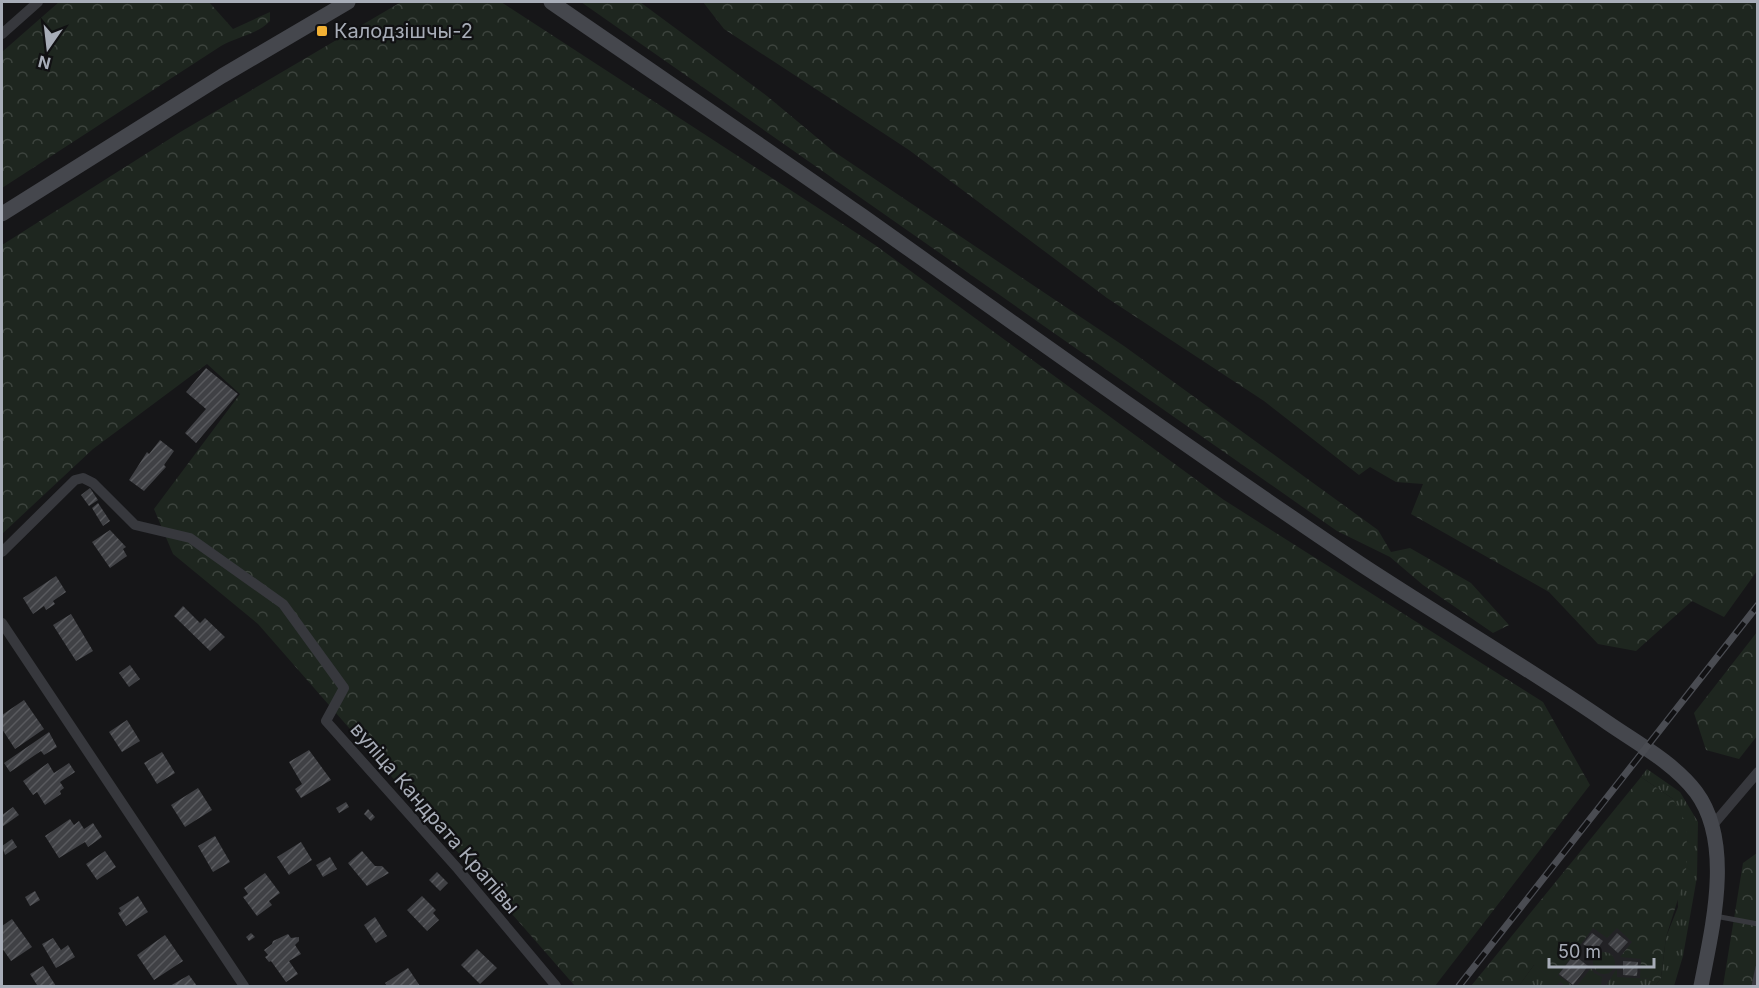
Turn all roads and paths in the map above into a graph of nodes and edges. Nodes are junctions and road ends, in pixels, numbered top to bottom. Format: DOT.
graph roads {
  1 [pos="38,2"];
  2 [pos="348,2"];
  3 [pos="551,2"];
  4 [pos="2,34"];
  5 [pos="2,214"];
  6 [pos="2,552"];
  7 [pos="2,623"];
  8 [pos="1758,772"];
  9 [pos="1712,826"];
  10 [pos="1714,916"];
  11 [pos="1758,924"];
  12 [pos="1758,967"];
  13 [pos="244,987"];
  14 [pos="556,987"];
  15 [pos="1701,987"];
  16 [pos="1754,987"];
  1 -- 4 [label="street"];
  2 -- 5 [label="main road"];
  3 -- 9 [label="main road"];
  6 -- 14 [label="street, вуліца Кандрата Крапівы"];
  7 -- 13 [label="street"];
  8 -- 9 [label="street"];
  9 -- 10 [label="main road"];
  10 -- 11 [label="lane"];
  10 -- 15 [label="main road"];
  12 -- 16 [label="lane"];
}
